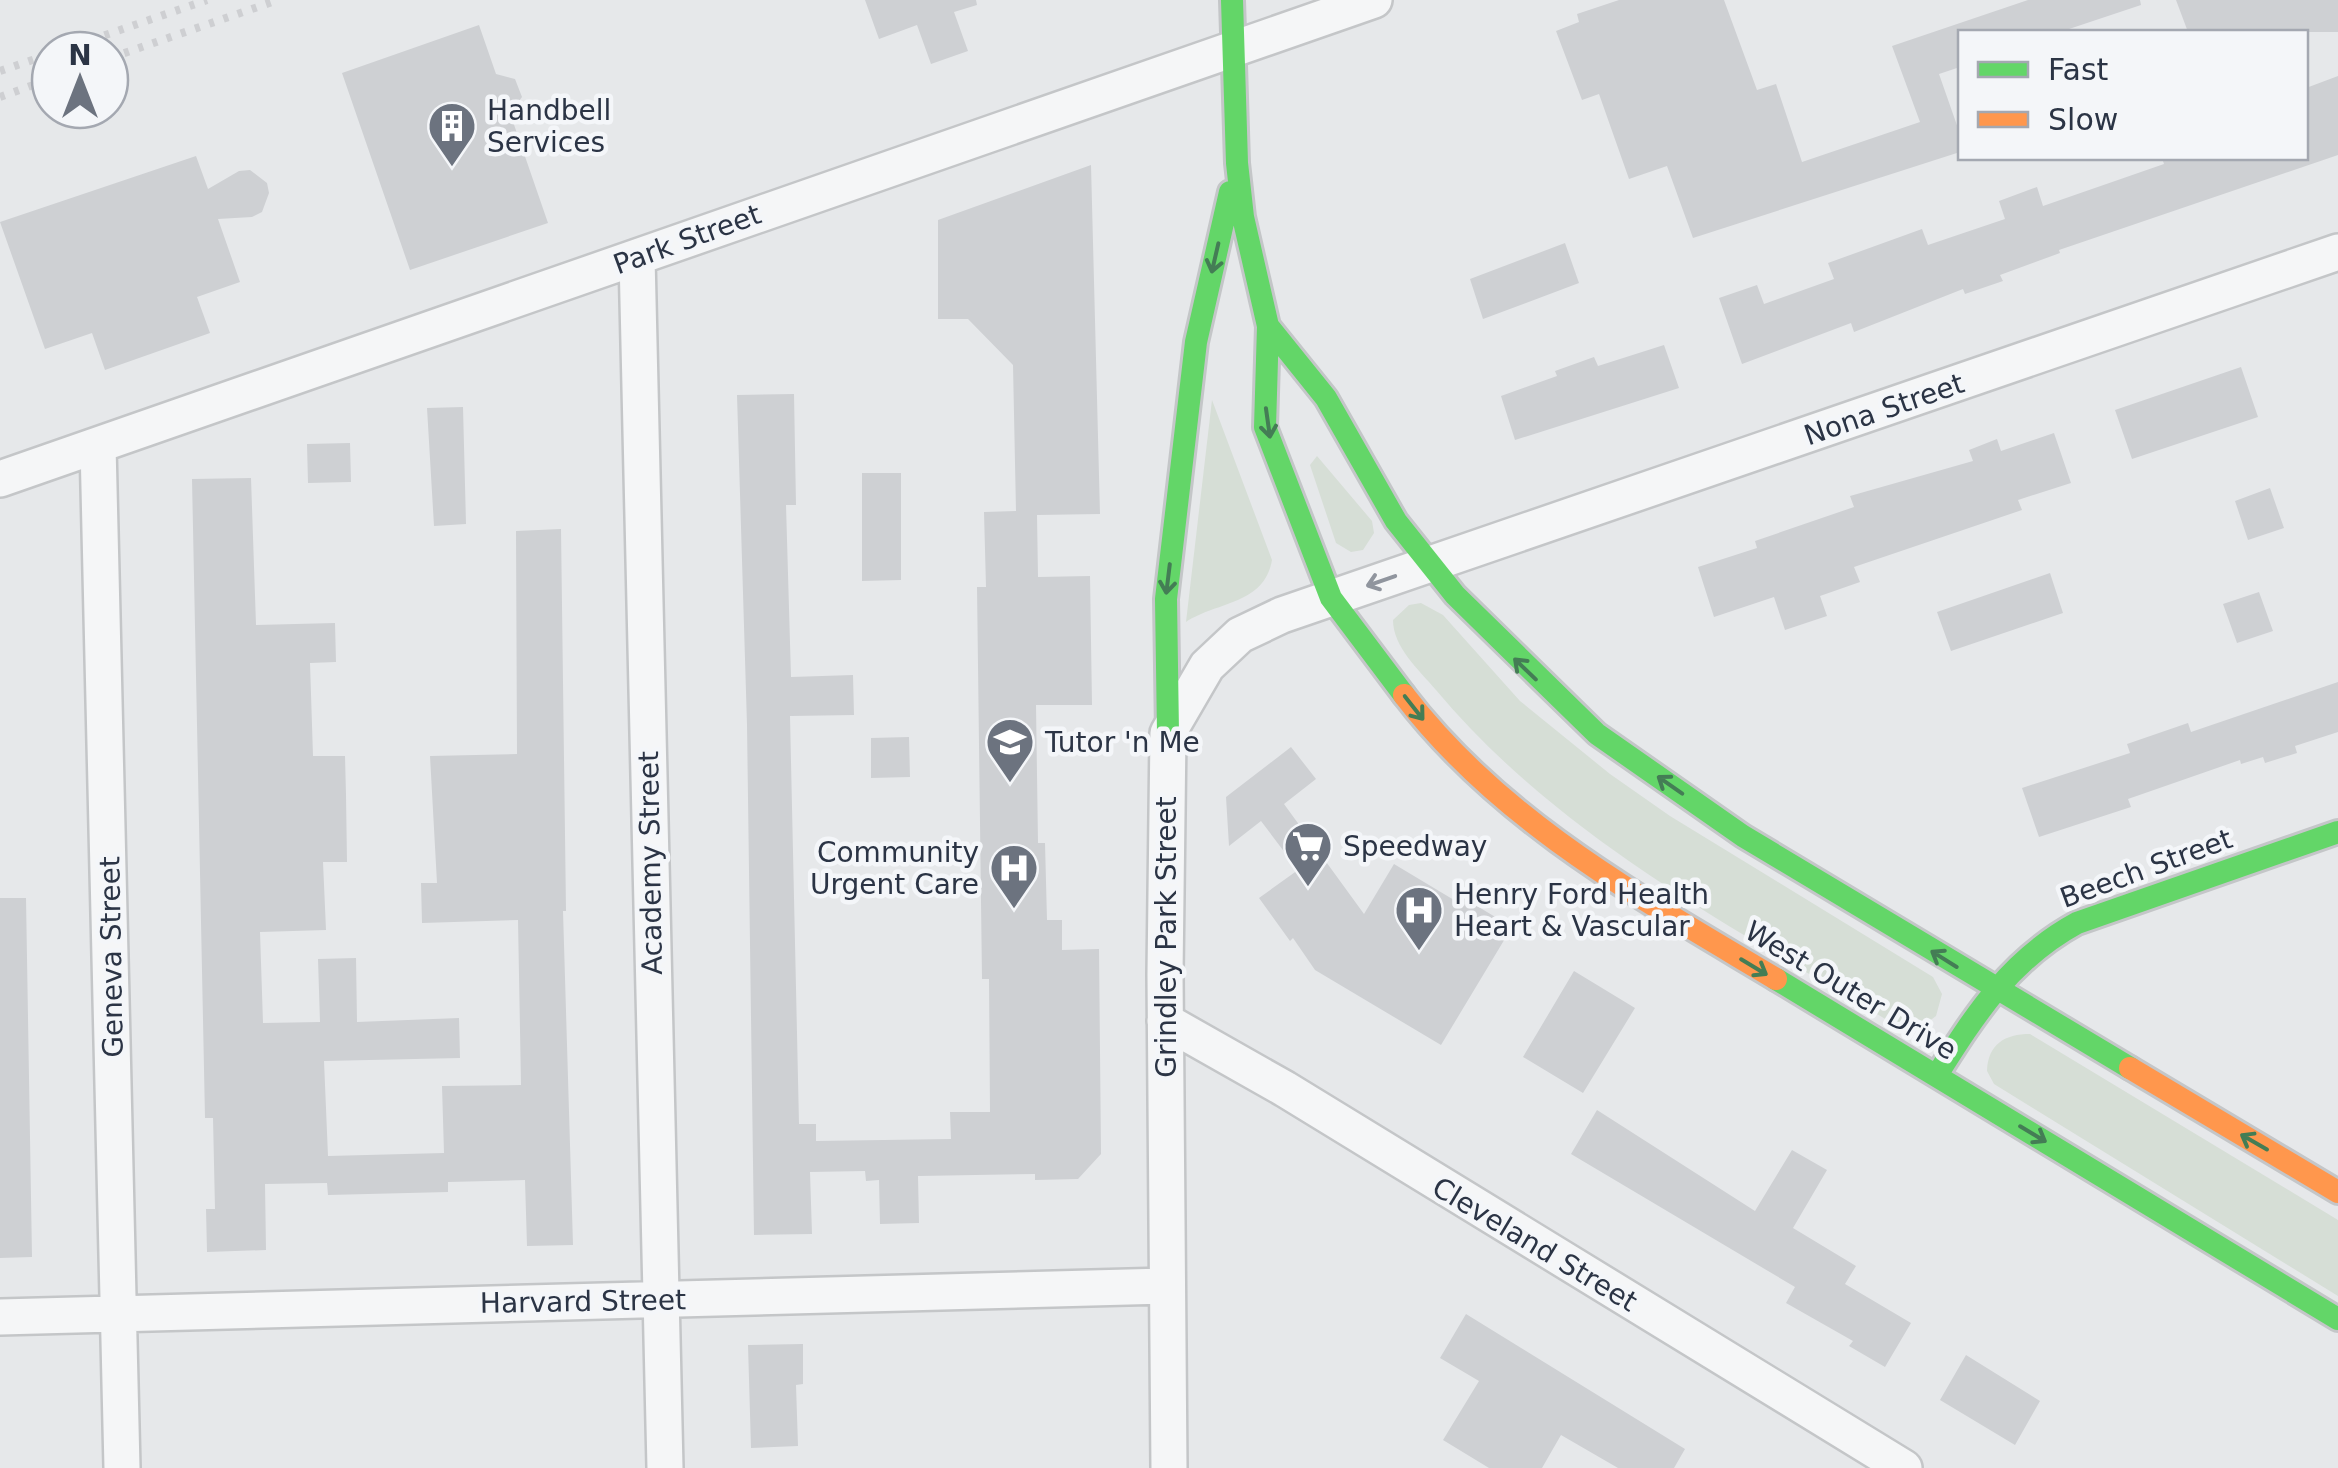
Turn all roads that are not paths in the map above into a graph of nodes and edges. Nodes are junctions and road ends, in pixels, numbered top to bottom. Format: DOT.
graph roads {
  1 [pos="1232,0"];
  2 [pos="1374,0"];
  3 [pos="1230,47"];
  4 [pos="1236,162"];
  5 [pos="2338,252"];
  6 [pos="637,257"];
  7 [pos="1268,326"];
  8 [pos="98,446"];
  9 [pos="0,479"];
  10 [pos="1431,564"];
  11 [pos="1331,598"];
  12 [pos="1168,732"];
  13 [pos="2338,832"];
  14 [pos="1991,988"];
  15 [pos="1165,1022"];
  16 [pos="1937,1076"];
  17 [pos="2338,1192"];
  18 [pos="1166,1286"];
  19 [pos="660,1300"];
  20 [pos="118,1314"];
  21 [pos="0,1317"];
  22 [pos="2338,1320"];
  23 [pos="122,1468"];
  24 [pos="666,1468"];
  25 [pos="1169,1468"];
  26 [pos="1904,1468"];
  1 -- 3 [label="main road, West Outer Drive"];
  2 -- 3 [label="street, Park Street"];
  3 -- 4 [label="main road, West Outer Drive"];
  3 -- 6 [label="street, Park Street"];
  4 -- 7 [label="main road, West Outer Drive"];
  4 -- 12 [label="main road, one-way"];
  5 -- 10 [label="street, Nona Street"];
  6 -- 8 [label="street, Park Street"];
  6 -- 19 [label="street, Academy Street"];
  7 -- 10 [label="main road, West Outer Drive"];
  7 -- 11 [label="main road, West Outer Drive, one-way"];
  8 -- 9 [label="street, Park Street"];
  8 -- 20 [label="street, Geneva Street"];
  10 -- 11 [label="street, Grindley Park Street, one-way"];
  14 -- 10 [label="main road, West Outer Drive, one-way"];
  11 -- 12 [label="street, Grindley Park Street"];
  11 -- 16 [label="main road, West Outer Drive, one-way"];
  12 -- 15 [label="street, Grindley Park Street"];
  13 -- 14 [label="main road, Beech Street"];
  14 -- 16 [label="main road, Beech Street"];
  17 -- 14 [label="main road, West Outer Drive, one-way"];
  15 -- 18 [label="street, Grindley Park Street"];
  15 -- 26 [label="street, Cleveland Street"];
  16 -- 22 [label="main road, West Outer Drive, one-way"];
  18 -- 19 [label="street, Harvard Street"];
  18 -- 25 [label="street, Grindley Park Street"];
  19 -- 20 [label="street, Harvard Street"];
  19 -- 24 [label="street, Academy Street"];
  20 -- 21 [label="street, Harvard Street"];
  20 -- 23 [label="street, Geneva Street"];
}
